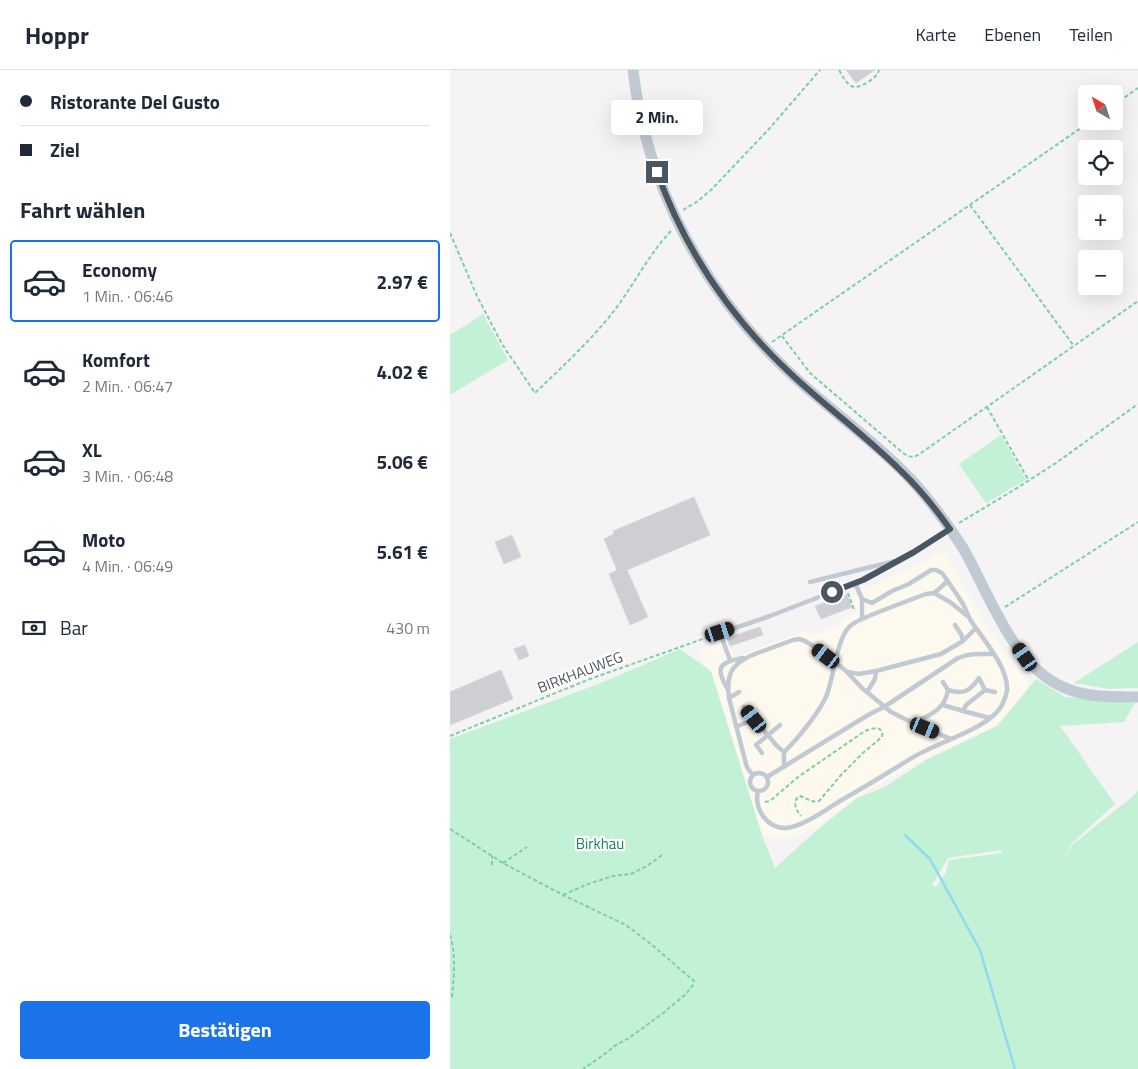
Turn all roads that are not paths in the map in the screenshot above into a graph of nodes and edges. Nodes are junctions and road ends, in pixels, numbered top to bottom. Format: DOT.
graph roads {
  1 [pos="633,70"];
  2 [pos="950,529"];
  3 [pos="901,559"];
  4 [pos="948,581"];
  5 [pos="810,582"];
  6 [pos="855,583"];
  7 [pos="934,593"];
  8 [pos="862,599"];
  9 [pos="862,619"];
  10 [pos="970,619"];
  11 [pos="955,625"];
  12 [pos="976,628"];
  13 [pos="962,641"];
  14 [pos="765,650"];
  15 [pos="994,654"];
  16 [pos="767,656"];
  17 [pos="747,657"];
  18 [pos="730,660"];
  19 [pos="835,663"];
  20 [pos="876,671"];
  21 [pos="982,671"];
  22 [pos="847,672"];
  23 [pos="979,678"];
  24 [pos="943,682"];
  25 [pos="728,689"];
  26 [pos="948,690"];
  27 [pos="985,690"];
  28 [pos="738,692"];
  29 [pos="867,692"];
  30 [pos="995,692"];
  31 [pos="1138,697"];
  32 [pos="729,698"];
  33 [pos="943,705"];
  34 [pos="744,707"];
  35 [pos="884,707"];
  36 [pos="963,711"];
  37 [pos="990,718"];
  38 [pos="754,719"];
  39 [pos="913,723"];
  40 [pos="780,725"];
  41 [pos="736,727"];
  42 [pos="768,736"];
  43 [pos="951,739"];
  44 [pos="784,752"];
  45 [pos="762,753"];
  46 [pos="784,767"];
  47 [pos="753,775"];
  48 [pos="767,777"];
  49 [pos="758,791"];
  1 -- 2 [label="street"];
  2 -- 3 [label="lane"];
  2 -- 31 [label="street"];
  3 -- 5 [label="lane"];
  3 -- 6 [label="lane"];
  4 -- 7 [label="lane"];
  4 -- 8 [label="lane"];
  4 -- 10 [label="lane"];
  6 -- 8 [label="lane"];
  6 -- 18 [label="lane"];
  7 -- 9 [label="lane"];
  7 -- 10 [label="lane"];
  8 -- 9 [label="lane"];
  9 -- 19 [label="lane"];
  10 -- 12 [label="lane"];
  11 -- 13 [label="lane"];
  12 -- 13 [label="lane"];
  12 -- 15 [label="lane"];
  13 -- 20 [label="lane"];
  14 -- 16 [label="lane"];
  14 -- 17 [label="lane"];
  14 -- 19 [label="lane"];
  15 -- 35 [label="lane"];
  15 -- 37 [label="lane"];
  17 -- 18 [label="lane"];
  17 -- 25 [label="lane"];
  18 -- 25 [label="lane"];
  19 -- 22 [label="lane"];
  19 -- 44 [label="lane"];
  20 -- 22 [label="lane"];
  20 -- 29 [label="lane"];
  21 -- 23 [label="lane"];
  22 -- 29 [label="lane"];
  23 -- 26 [label="lane"];
  23 -- 27 [label="lane"];
  24 -- 26 [label="lane"];
  25 -- 32 [label="lane"];
  26 -- 33 [label="lane"];
  27 -- 30 [label="lane"];
  27 -- 36 [label="lane"];
  28 -- 32 [label="lane"];
  29 -- 35 [label="lane"];
  32 -- 41 [label="lane"];
  33 -- 36 [label="lane"];
  33 -- 39 [label="lane"];
  34 -- 38 [label="lane"];
  35 -- 39 [label="lane"];
  35 -- 46 [label="lane"];
  36 -- 37 [label="lane"];
  37 -- 43 [label="lane"];
  38 -- 41 [label="lane"];
  38 -- 42 [label="lane"];
  39 -- 43 [label="lane"];
  40 -- 42 [label="lane"];
  41 -- 47 [label="lane"];
  42 -- 44 [label="lane"];
  42 -- 45 [label="lane"];
  43 -- 49 [label="lane"];
  44 -- 46 [label="lane"];
  46 -- 48 [label="lane"];
  47 -- 48 [label="lane"];
  47 -- 49 [label="lane"];
  48 -- 49 [label="lane"];
}
